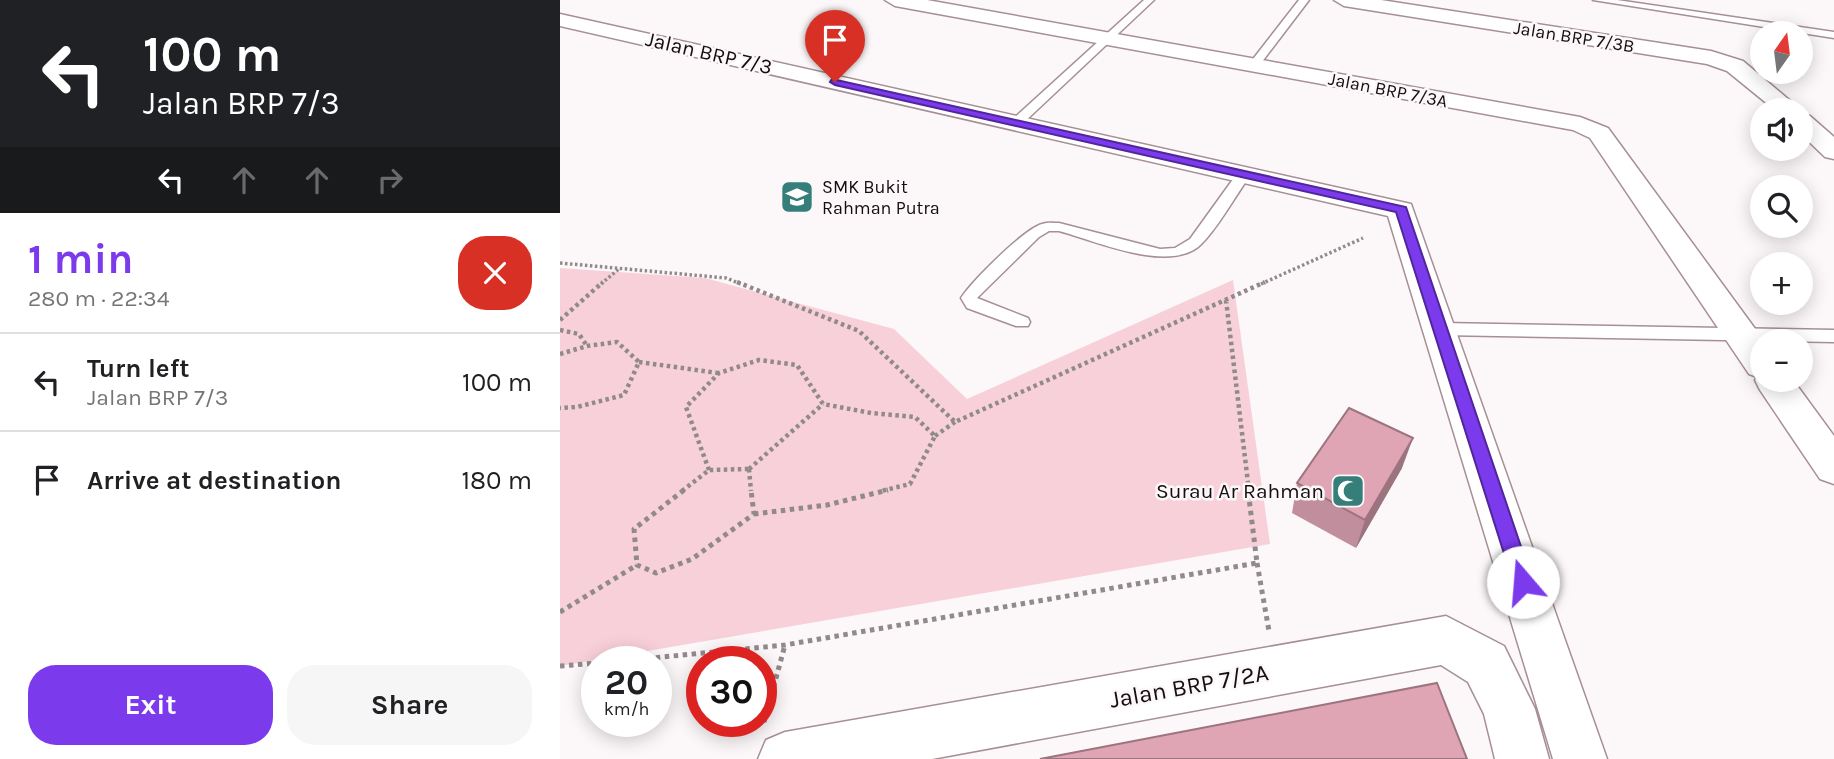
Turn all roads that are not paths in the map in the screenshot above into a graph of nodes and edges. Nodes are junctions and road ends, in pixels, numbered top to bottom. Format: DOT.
graph roads {
  1 [pos="895,0"];
  2 [pos="1149,0"];
  3 [pos="1304,0"];
  4 [pos="1344,0"];
  5 [pos="1598,0"];
  6 [pos="560,20"];
  7 [pos="1834,36"];
  8 [pos="1110,37"];
  9 [pos="1254,65"];
  10 [pos="1774,98"];
  11 [pos="1017,122"];
  12 [pos="1813,132"];
  13 [pos="1834,151"];
  14 [pos="1244,174"];
  15 [pos="1022,322"];
  16 [pos="1441,329"];
  17 [pos="1741,335"];
  18 [pos="1834,336"];
  19 [pos="1750,348"];
  20 [pos="1781,392"];
  21 [pos="1834,467"];
  22 [pos="772,746"];
  23 [pos="1522,759"];
  24 [pos="1580,759"];
  1 -- 8 [label="street, Jalan BRP 7/3A"];
  2 -- 8 [label="lane"];
  3 -- 9 [label="lane"];
  4 -- 10 [label="street, Jalan BRP 7/3B"];
  5 -- 7 [label="lane"];
  6 -- 11 [label="street, Jalan BRP 7/3"];
  8 -- 9 [label="street, Jalan BRP 7/3A"];
  8 -- 11 [label="lane"];
  9 -- 17 [label="street, Jalan BRP 7/3A"];
  11 -- 14 [label="street, Jalan BRP 7/3"];
  12 -- 13 [label="street"];
  14 -- 15 [label="lane"];
  14 -- 16 [label="street, Jalan BRP 7/3"];
  16 -- 17 [label="lane"];
  16 -- 24 [label="street, Jalan BRP 7/3"];
  17 -- 18 [label="lane"];
  17 -- 19 [label="street, Jalan BRP 7/3A"];
  20 -- 21 [label="street"];
  22 -- 23 [label="street, Jalan BRP 7/2A"];
}
